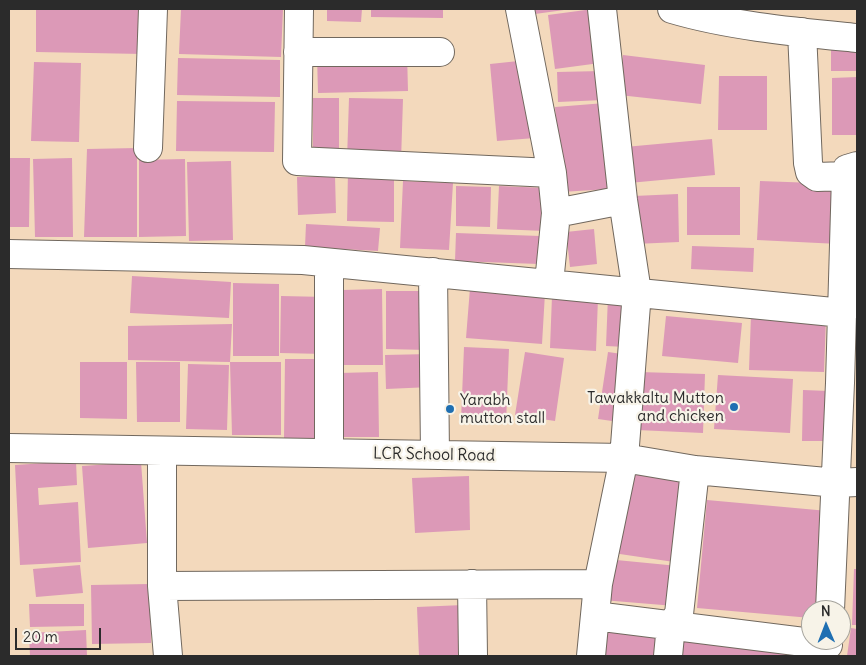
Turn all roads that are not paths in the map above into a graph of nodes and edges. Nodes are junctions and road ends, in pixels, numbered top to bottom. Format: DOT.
graph roads {
  1 [pos="152,9"];
  2 [pos="299,9"];
  3 [pos="520,9"];
  4 [pos="602,9"];
  5 [pos="672,9"];
  6 [pos="802,32"];
  7 [pos="857,38"];
  8 [pos="298,52"];
  9 [pos="440,52"];
  10 [pos="148,148"];
  11 [pos="852,171"];
  12 [pos="552,173"];
  13 [pos="623,200"];
  14 [pos="556,213"];
  15 [pos="9,254"];
  16 [pos="329,262"];
  17 [pos="433,272"];
  18 [pos="549,283"];
  19 [pos="637,292"];
  20 [pos="843,312"];
  21 [pos="849,383"];
  22 [pos="9,448"];
  23 [pos="162,451"];
  24 [pos="330,453"];
  25 [pos="435,455"];
  26 [pos="624,458"];
  27 [pos="695,470"];
  28 [pos="847,483"];
  29 [pos="472,584"];
  30 [pos="598,584"];
  31 [pos="162,586"];
  32 [pos="831,600"];
  33 [pos="595,616"];
  34 [pos="671,625"];
  35 [pos="801,643"];
  36 [pos="168,656"];
  37 [pos="473,656"];
  38 [pos="591,656"];
  39 [pos="668,656"];
  1 -- 10 [label="street"];
  2 -- 8 [label="street"];
  3 -- 12 [label="street"];
  4 -- 13 [label="street"];
  5 -- 6 [label="street"];
  6 -- 7 [label="street"];
  6 -- 11 [label="street"];
  8 -- 9 [label="street"];
  8 -- 12 [label="street"];
  11 -- 20 [label="street"];
  12 -- 14 [label="street"];
  13 -- 14 [label="street"];
  13 -- 19 [label="street"];
  14 -- 18 [label="street"];
  15 -- 16 [label="street"];
  16 -- 17 [label="street"];
  16 -- 24 [label="street"];
  17 -- 18 [label="street"];
  17 -- 25 [label="street"];
  18 -- 19 [label="street"];
  19 -- 20 [label="street"];
  19 -- 26 [label="street"];
  20 -- 21 [label="street"];
  21 -- 28 [label="street"];
  22 -- 23 [label="street, LCR School Road"];
  23 -- 24 [label="street, LCR School Road"];
  23 -- 31 [label="street"];
  24 -- 25 [label="street, LCR School Road"];
  25 -- 26 [label="street, LCR School Road"];
  26 -- 27 [label="street, LCR School Road"];
  26 -- 30 [label="street"];
  27 -- 28 [label="street, LCR School Road"];
  27 -- 34 [label="street"];
  28 -- 32 [label="street"];
  29 -- 30 [label="street"];
  29 -- 31 [label="street"];
  29 -- 37 [label="street"];
  30 -- 33 [label="street"];
  31 -- 36 [label="street"];
  33 -- 34 [label="street"];
  33 -- 38 [label="street"];
  34 -- 35 [label="street"];
  34 -- 39 [label="street"];
}
